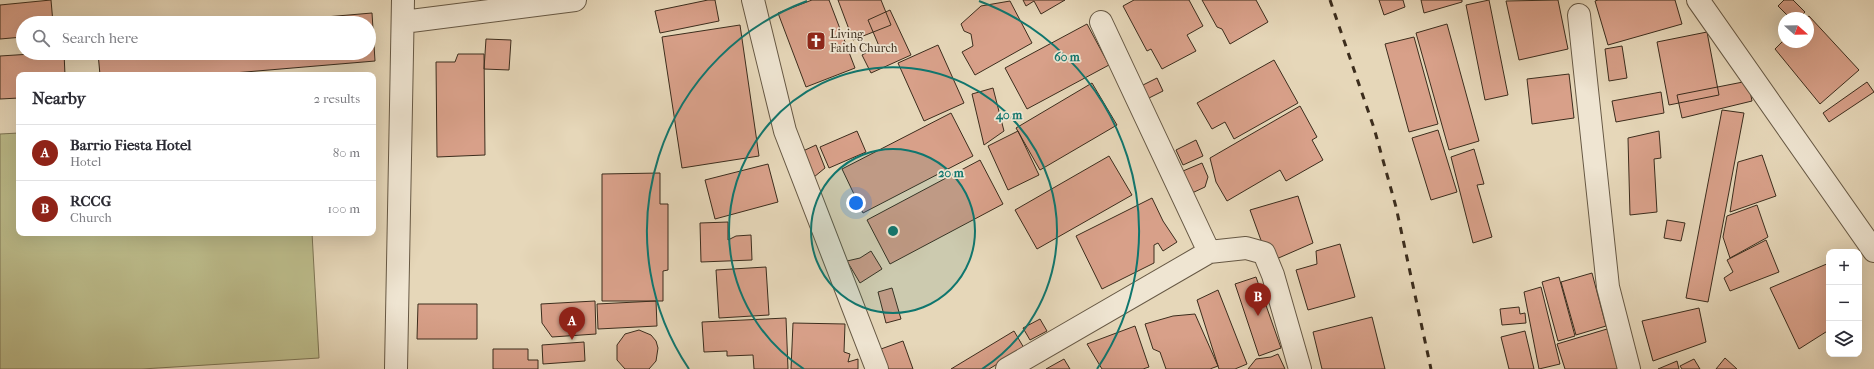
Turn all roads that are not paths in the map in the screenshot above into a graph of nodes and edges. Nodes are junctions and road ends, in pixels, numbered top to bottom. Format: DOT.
graph roads {
  1 [pos="403,0"];
  2 [pos="575,0"];
  3 [pos="753,0"];
  4 [pos="1698,0"];
  5 [pos="1579,15"];
  6 [pos="403,22"];
  7 [pos="1101,22"];
  8 [pos="1874,251"];
  9 [pos="1209,252"];
  10 [pos="396,369"];
  11 [pos="877,369"];
  12 [pos="1007,369"];
  13 [pos="1300,369"];
  14 [pos="1629,369"];
  1 -- 6 [label="street"];
  2 -- 6 [label="street"];
  3 -- 11 [label="street"];
  4 -- 8 [label="street"];
  5 -- 14 [label="street"];
  6 -- 10 [label="street"];
  7 -- 9 [label="street"];
  9 -- 12 [label="street"];
  9 -- 13 [label="street"];
}
